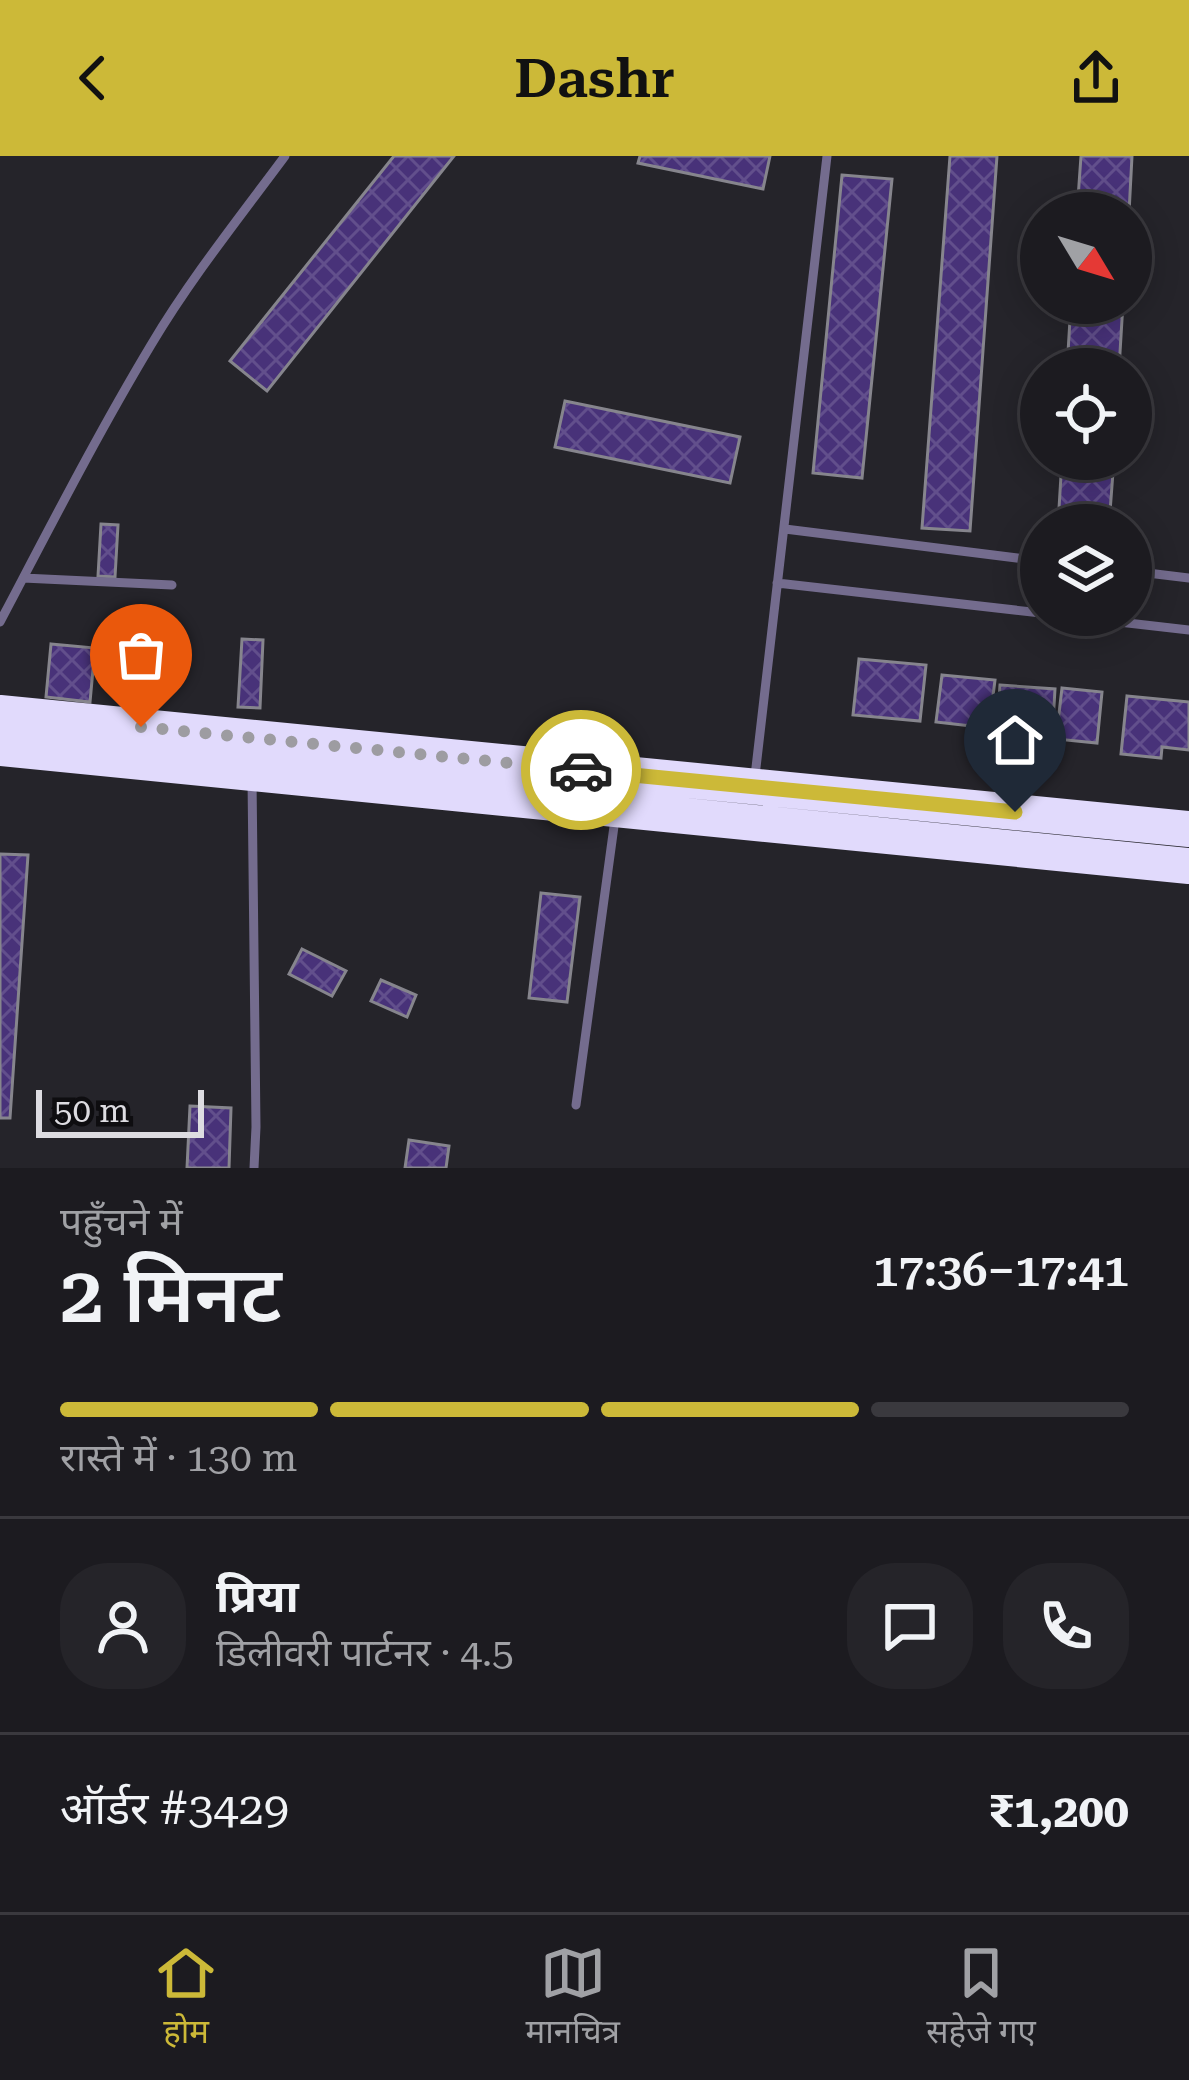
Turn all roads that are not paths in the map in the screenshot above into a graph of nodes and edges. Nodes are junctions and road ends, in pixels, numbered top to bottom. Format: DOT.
graph roads {
  1 [pos="286,156"];
  2 [pos="827,156"];
  3 [pos="785,530"];
  4 [pos="1020,558"];
  5 [pos="1152,574"];
  6 [pos="23,578"];
  7 [pos="1189,578"];
  8 [pos="777,583"];
  9 [pos="172,585"];
  10 [pos="1020,611"];
  11 [pos="0,622"];
  12 [pos="1152,626"];
  13 [pos="1189,630"];
  14 [pos="0,713"];
  15 [pos="0,748"];
  16 [pos="252,773"];
  17 [pos="753,786"];
  18 [pos="616,809"];
  19 [pos="749,824"];
  20 [pos="1189,829"];
  21 [pos="1189,866"];
  22 [pos="576,1105"];
  23 [pos="254,1168"];
  1 -- 6 [label="lane"];
  2 -- 3 [label="lane"];
  3 -- 4 [label="lane"];
  3 -- 8 [label="lane"];
  5 -- 7 [label="lane"];
  6 -- 9 [label="lane"];
  6 -- 11 [label="lane"];
  8 -- 10 [label="lane"];
  8 -- 17 [label="lane"];
  12 -- 13 [label="lane"];
  14 -- 17 [label="highway"];
  15 -- 16 [label="highway"];
  16 -- 18 [label="highway"];
  16 -- 23 [label="lane"];
  17 -- 19 [label="lane"];
  17 -- 20 [label="highway"];
  18 -- 19 [label="highway"];
  18 -- 22 [label="lane"];
  19 -- 21 [label="highway"];
}
